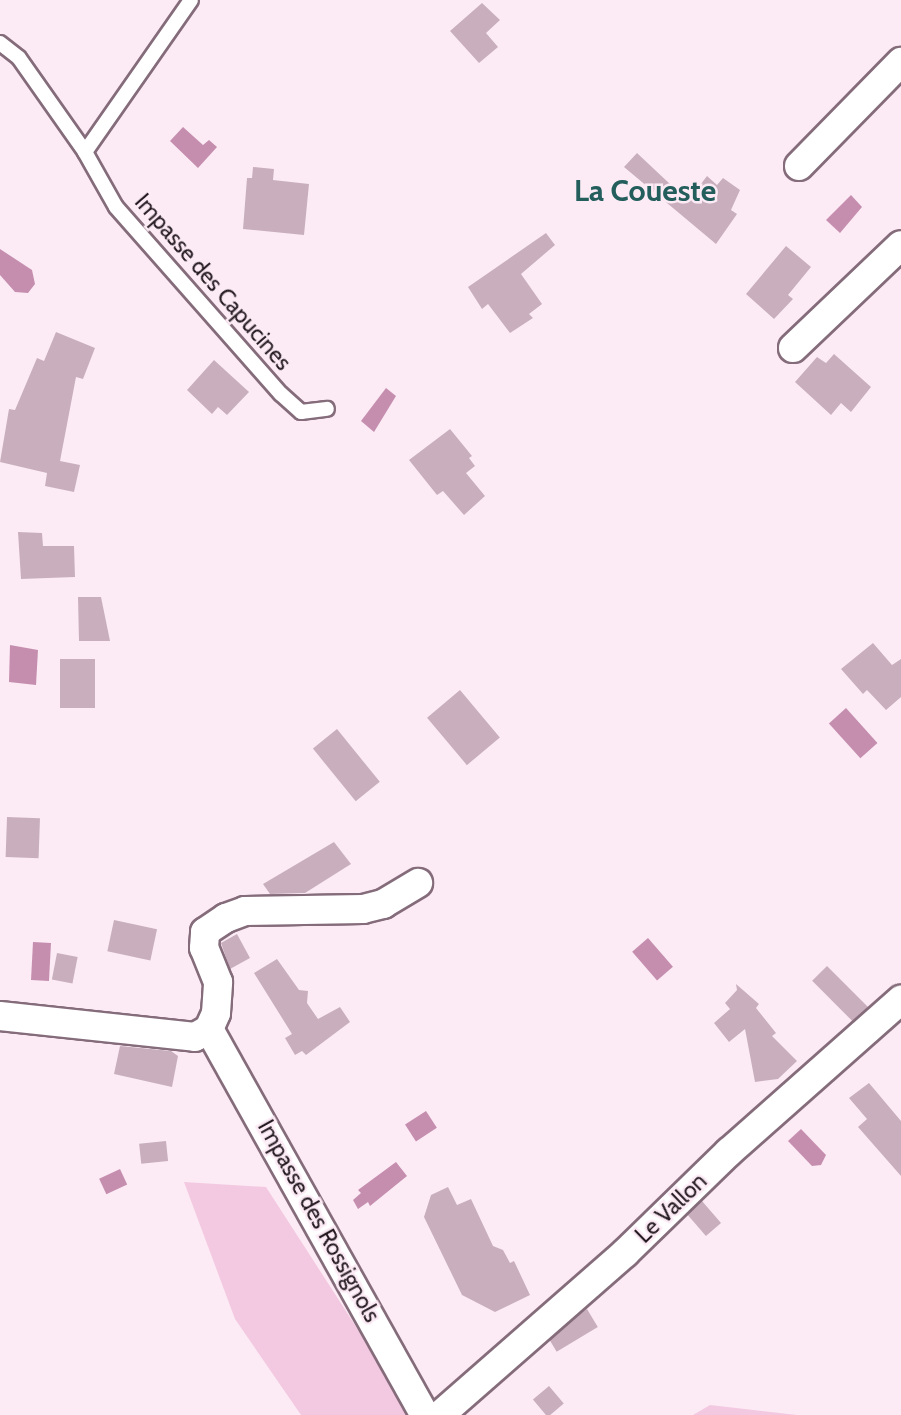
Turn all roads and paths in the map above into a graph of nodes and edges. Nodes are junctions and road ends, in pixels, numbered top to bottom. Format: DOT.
graph roads {
  1 [pos="191,0"];
  2 [pos="0,43"];
  3 [pos="901,62"];
  4 [pos="85,152"];
  5 [pos="799,166"];
  6 [pos="901,244"];
  7 [pos="793,348"];
  8 [pos="327,409"];
  9 [pos="418,883"];
  10 [pos="901,1000"];
  11 [pos="0,1016"];
  12 [pos="209,1029"];
  13 [pos="425,1415"];
  14 [pos="440,1415"];
  1 -- 4 [label="lane"];
  2 -- 4 [label="lane, Impasse des Capucines"];
  3 -- 5 [label="street"];
  4 -- 8 [label="lane, Impasse des Capucines"];
  6 -- 7 [label="street"];
  9 -- 12 [label="street"];
  10 -- 14 [label="street, Le Vallon"];
  11 -- 12 [label="street"];
  12 -- 13 [label="street, Impasse des Rossignols"];
}
